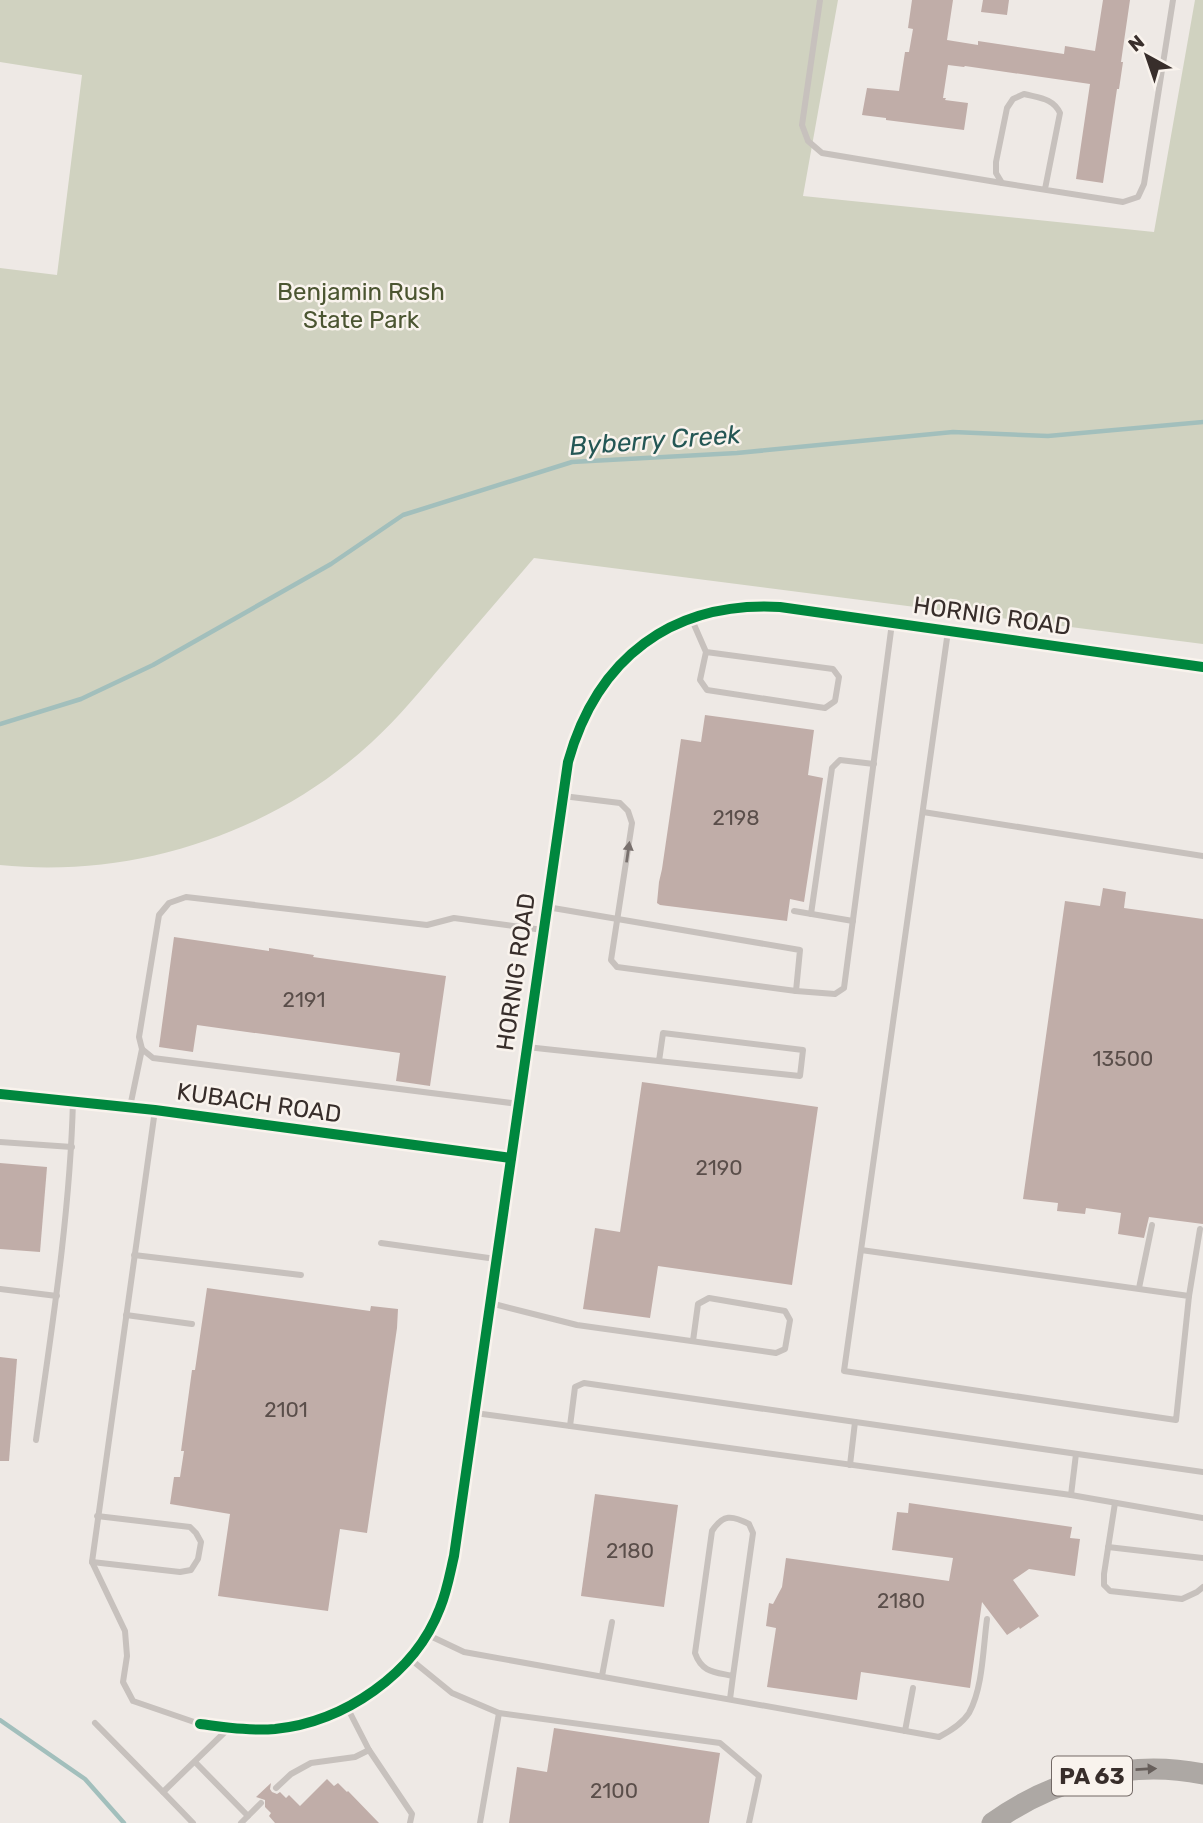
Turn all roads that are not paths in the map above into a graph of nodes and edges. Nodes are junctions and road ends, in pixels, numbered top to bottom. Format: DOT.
graph roads {
  1 [pos="820,0"];
  2 [pos="1173,0"];
  3 [pos="1002,183"];
  4 [pos="1045,190"];
  5 [pos="692,618"];
  6 [pos="892,623"];
  7 [pos="948,631"];
  8 [pos="706,652"];
  9 [pos="1203,667"];
  10 [pos="874,764"];
  11 [pos="563,796"];
  12 [pos="923,812"];
  13 [pos="1203,856"];
  14 [pos="547,907"];
  15 [pos="794,911"];
  16 [pos="811,914"];
  17 [pos="618,919"];
  18 [pos="853,921"];
  19 [pos="544,930"];
  20 [pos="796,991"];
  21 [pos="527,1047"];
  22 [pos="142,1049"];
  23 [pos="659,1061"];
  24 [pos="0,1094"];
  25 [pos="73,1101"];
  26 [pos="519,1104"];
  27 [pos="130,1107"];
  28 [pos="155,1110"];
  29 [pos="0,1142"];
  30 [pos="72,1147"];
  31 [pos="511,1158"];
  32 [pos="1152,1225"];
  33 [pos="1200,1229"];
  34 [pos="382,1243"];
  35 [pos="861,1250"];
  36 [pos="134,1255"];
  37 [pos="496,1259"];
  38 [pos="300,1275"];
  39 [pos="1139,1288"];
  40 [pos="0,1289"];
  41 [pos="57,1296"];
  42 [pos="1189,1296"];
  43 [pos="490,1303"];
  44 [pos="126,1315"];
  45 [pos="192,1324"];
  46 [pos="693,1341"];
  47 [pos="475,1413"];
  48 [pos="855,1422"];
  49 [pos="570,1426"];
  50 [pos="37,1440"];
  51 [pos="1076,1454"];
  52 [pos="850,1465"];
  53 [pos="1203,1472"];
  54 [pos="1071,1495"];
  55 [pos="1115,1503"];
  56 [pos="97,1516"];
  57 [pos="1203,1518"];
  58 [pos="1108,1547"];
  59 [pos="1203,1559"];
  60 [pos="92,1562"];
  61 [pos="1203,1587"];
  62 [pos="987,1619"];
  63 [pos="612,1622"];
  64 [pos="426,1634"];
  65 [pos="410,1658"];
  66 [pos="602,1676"];
  67 [pos="733,1676"];
  68 [pos="913,1688"];
  69 [pos="730,1699"];
  70 [pos="347,1707"];
  71 [pos="499,1713"];
  72 [pos="94,1723"];
  73 [pos="200,1724"];
  74 [pos="229,1728"];
  75 [pos="905,1731"];
  76 [pos="369,1750"];
  77 [pos="195,1762"];
  78 [pos="1203,1774"];
  79 [pos="276,1788"];
  80 [pos="163,1792"];
  81 [pos="261,1803"];
  82 [pos="248,1816"];
  83 [pos="193,1823"];
  84 [pos="241,1823"];
  85 [pos="410,1823"];
  86 [pos="480,1823"];
  87 [pos="749,1823"];
  88 [pos="992,1823"];
  1 -- 3 [label="lane"];
  2 -- 4 [label="lane"];
  3 -- 4 [label="lane"];
  3 -- 4 [label="lane"];
  5 -- 6 [label="street, HORNIG ROAD"];
  5 -- 8 [label="lane"];
  5 -- 11 [label="street, HORNIG ROAD"];
  6 -- 7 [label="street, HORNIG ROAD"];
  6 -- 10 [label="lane"];
  7 -- 9 [label="street, HORNIG ROAD"];
  7 -- 12 [label="lane"];
  8 -- 8 [label="lane"];
  10 -- 16 [label="lane"];
  10 -- 18 [label="lane"];
  11 -- 14 [label="street, HORNIG ROAD"];
  17 -- 11 [label="lane, one-way"];
  12 -- 13 [label="lane"];
  12 -- 35 [label="lane"];
  14 -- 17 [label="lane"];
  14 -- 19 [label="street, HORNIG ROAD"];
  15 -- 16 [label="lane"];
  16 -- 18 [label="lane"];
  17 -- 20 [label="lane"];
  17 -- 20 [label="lane"];
  18 -- 20 [label="lane"];
  19 -- 21 [label="street, HORNIG ROAD"];
  19 -- 22 [label="lane"];
  21 -- 23 [label="lane"];
  21 -- 26 [label="street, HORNIG ROAD"];
  22 -- 26 [label="lane"];
  22 -- 27 [label="lane"];
  23 -- 23 [label="lane"];
  24 -- 25 [label="street, KUBACH ROAD"];
  25 -- 27 [label="street, KUBACH ROAD"];
  25 -- 30 [label="lane"];
  26 -- 31 [label="street, HORNIG ROAD"];
  27 -- 28 [label="street, KUBACH ROAD"];
  28 -- 31 [label="street, KUBACH ROAD"];
  28 -- 36 [label="lane"];
  29 -- 30 [label="lane"];
  30 -- 41 [label="lane"];
  31 -- 37 [label="street, HORNIG ROAD"];
  32 -- 39 [label="lane"];
  33 -- 42 [label="lane"];
  34 -- 37 [label="lane"];
  35 -- 39 [label="lane"];
  35 -- 42 [label="lane"];
  36 -- 38 [label="lane"];
  36 -- 44 [label="lane"];
  37 -- 43 [label="street, HORNIG ROAD"];
  39 -- 42 [label="lane"];
  40 -- 41 [label="lane"];
  41 -- 50 [label="lane"];
  43 -- 46 [label="lane"];
  43 -- 47 [label="street, HORNIG ROAD"];
  44 -- 45 [label="lane"];
  44 -- 56 [label="lane"];
  46 -- 46 [label="lane"];
  47 -- 49 [label="lane"];
  47 -- 64 [label="street, HORNIG ROAD"];
  48 -- 49 [label="lane"];
  48 -- 51 [label="lane"];
  48 -- 52 [label="lane"];
  49 -- 52 [label="lane"];
  51 -- 53 [label="lane"];
  51 -- 54 [label="lane"];
  52 -- 54 [label="lane"];
  54 -- 55 [label="lane"];
  55 -- 57 [label="lane"];
  55 -- 58 [label="lane"];
  56 -- 60 [label="lane"];
  56 -- 60 [label="lane"];
  58 -- 59 [label="lane"];
  58 -- 61 [label="lane"];
  60 -- 73 [label="lane"];
  62 -- 75 [label="lane"];
  63 -- 66 [label="lane"];
  64 -- 65 [label="street, HORNIG ROAD"];
  64 -- 66 [label="lane"];
  65 -- 70 [label="street, HORNIG ROAD"];
  65 -- 71 [label="lane"];
  66 -- 69 [label="lane"];
  67 -- 67 [label="lane"];
  67 -- 69 [label="lane"];
  68 -- 75 [label="lane"];
  69 -- 75 [label="lane"];
  70 -- 74 [label="street, HORNIG ROAD"];
  70 -- 76 [label="lane"];
  71 -- 86 [label="lane"];
  71 -- 87 [label="lane"];
  72 -- 80 [label="lane"];
  73 -- 74 [label="street, HORNIG ROAD"];
  74 -- 77 [label="lane"];
  76 -- 79 [label="lane"];
  76 -- 85 [label="lane"];
  77 -- 80 [label="lane"];
  77 -- 82 [label="lane"];
  88 -- 78 [label="highway, PA 63, one-way"];
  80 -- 83 [label="lane"];
  81 -- 82 [label="lane"];
  82 -- 84 [label="lane"];
}
